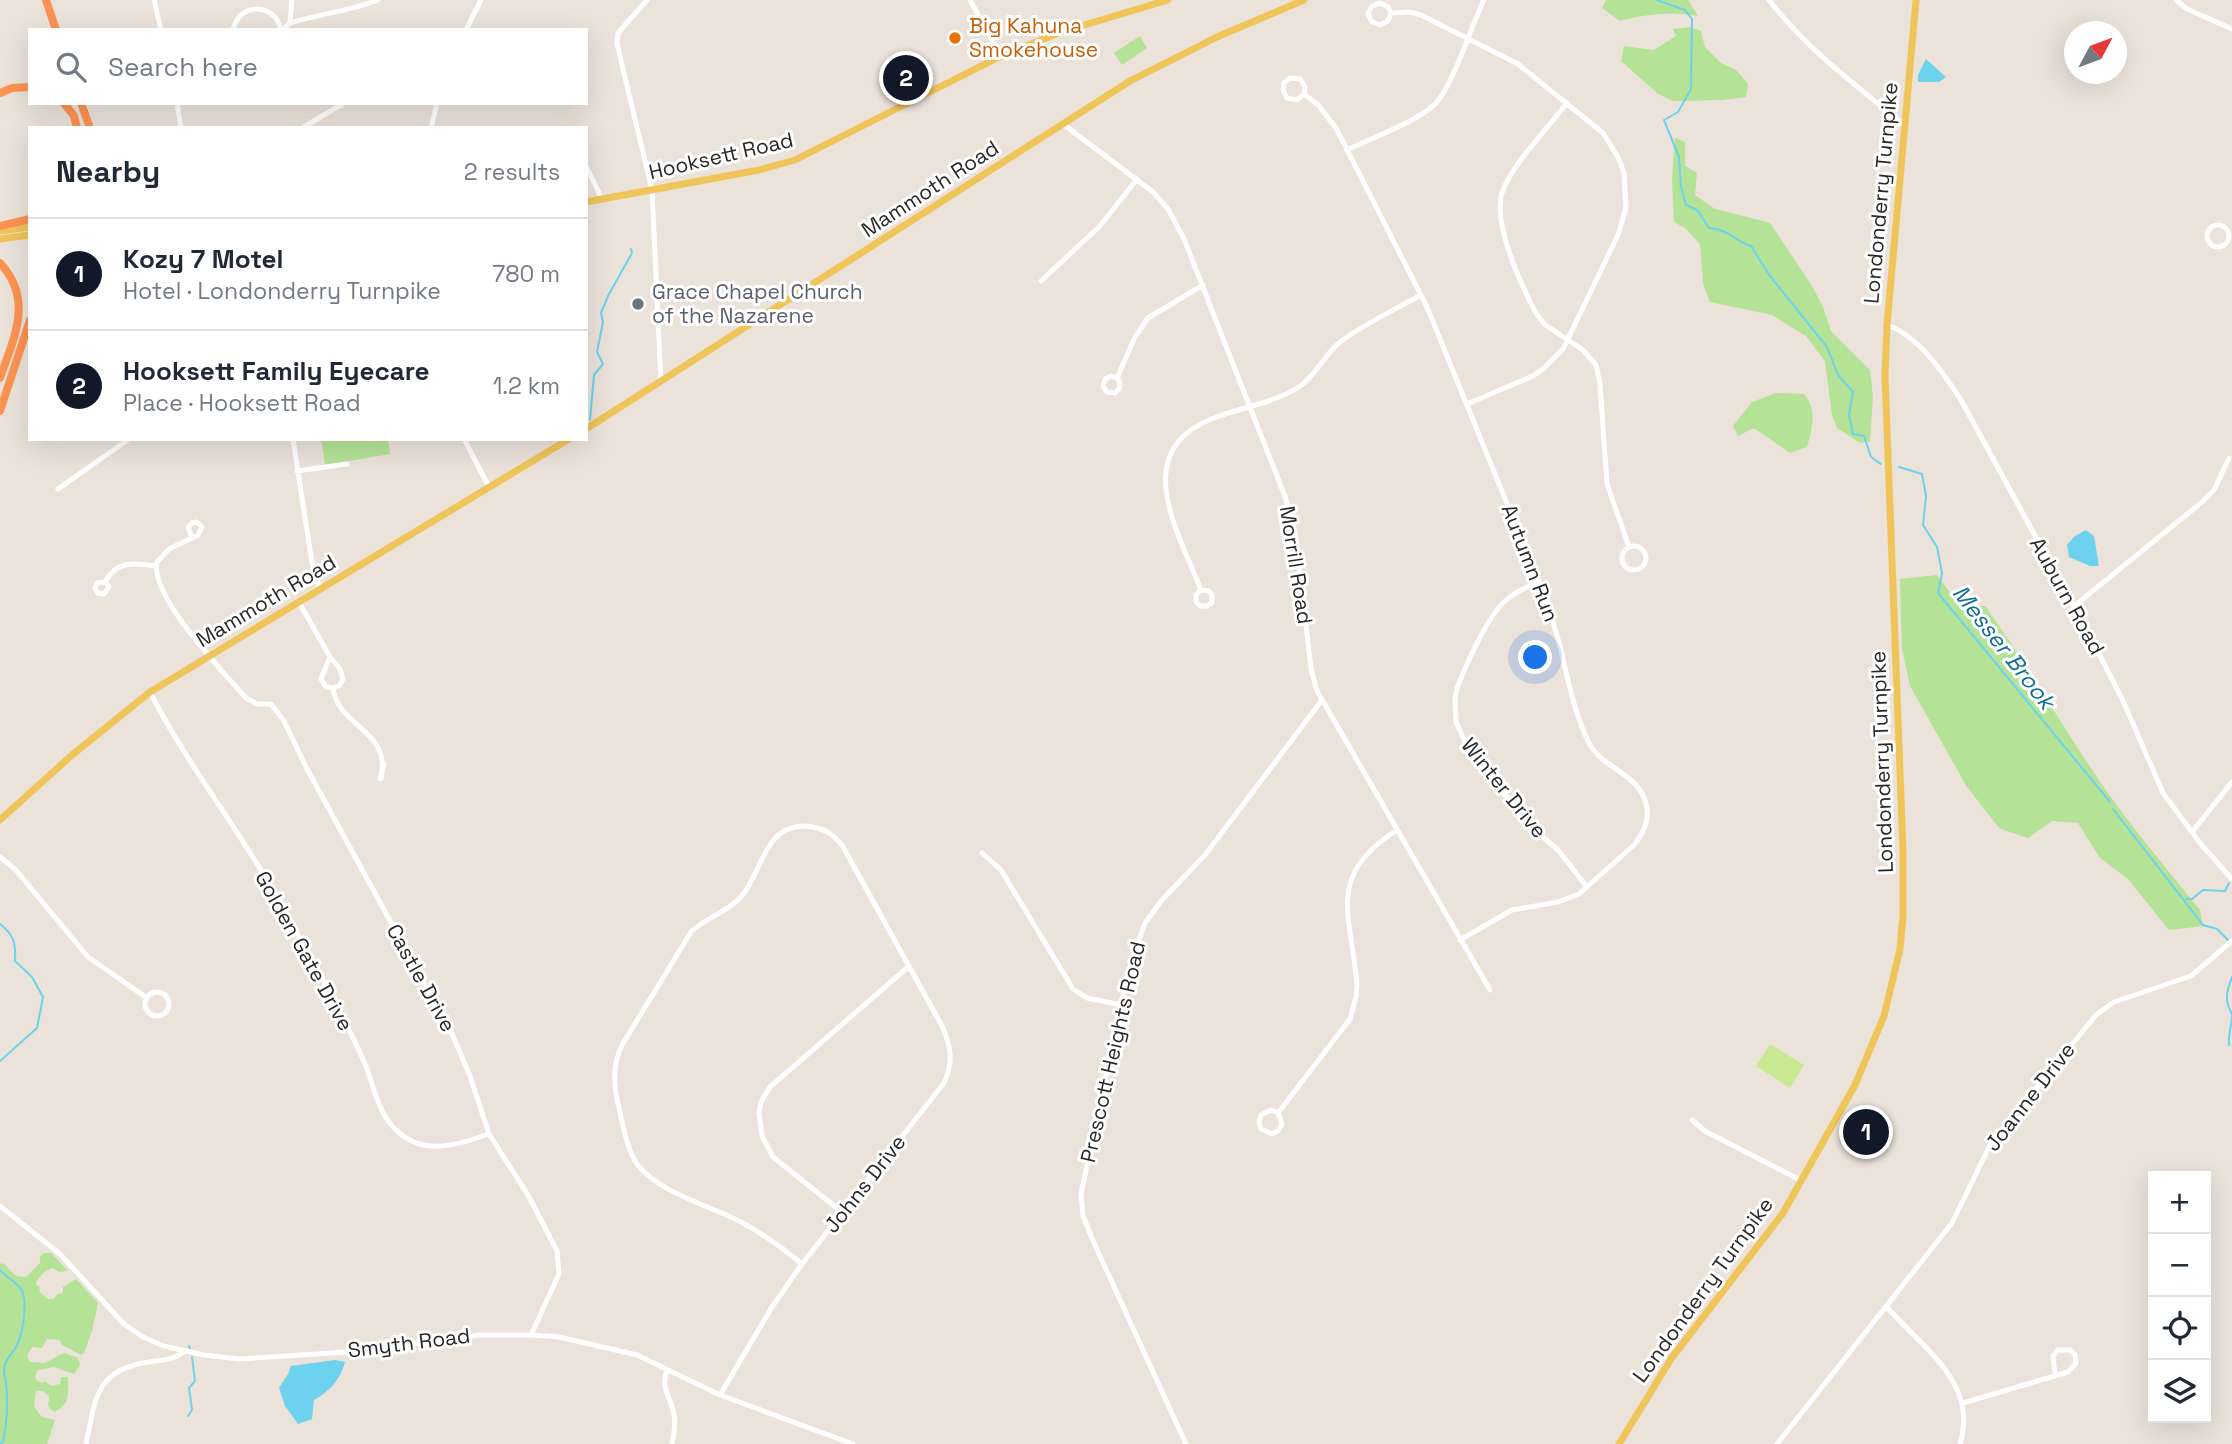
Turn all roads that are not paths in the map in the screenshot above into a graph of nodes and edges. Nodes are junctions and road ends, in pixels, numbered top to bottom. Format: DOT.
graph roads {
  1 [pos="46,0"];
  2 [pos="154,0"];
  3 [pos="292,0"];
  4 [pos="378,0"];
  5 [pos="481,0"];
  6 [pos="647,0"];
  7 [pos="970,0"];
  8 [pos="1168,0"];
  9 [pos="1304,0"];
  10 [pos="1484,0"];
  11 [pos="1769,0"];
  12 [pos="1916,0"];
  13 [pos="2176,0"];
  14 [pos="1391,13"];
  15 [pos="290,23"];
  16 [pos="55,28"];
  17 [pos="161,28"];
  18 [pos="234,28"];
  19 [pos="280,28"];
  20 [pos="284,28"];
  21 [pos="467,28"];
  22 [pos="2232,29"];
  23 [pos="1467,37"];
  24 [pos="1001,56"];
  25 [pos="28,87"];
  26 [pos="0,93"];
  27 [pos="1304,94"];
  28 [pos="1567,103"];
  29 [pos="66,105"];
  30 [pos="82,105"];
  31 [pos="177,105"];
  32 [pos="341,105"];
  33 [pos="437,105"];
  34 [pos="1906,123"];
  35 [pos="1063,124"];
  36 [pos="76,126"];
  37 [pos="89,126"];
  38 [pos="181,126"];
  39 [pos="305,126"];
  40 [pos="431,126"];
  41 [pos="1347,150"];
  42 [pos="588,170"];
  43 [pos="1137,179"];
  44 [pos="652,190"];
  45 [pos="602,199"];
  46 [pos="588,202"];
  47 [pos="28,220"];
  48 [pos="28,227"];
  49 [pos="2230,227"];
  50 [pos="0,229"];
  51 [pos="28,235"];
  52 [pos="0,239"];
  53 [pos="0,263"];
  54 [pos="1041,281"];
  55 [pos="1203,285"];
  56 [pos="1421,295"];
  57 [pos="1887,325"];
  58 [pos="28,326"];
  59 [pos="1567,340"];
  60 [pos="0,378"];
  61 [pos="1117,378"];
  62 [pos="662,382"];
  63 [pos="1467,404"];
  64 [pos="1250,407"];
  65 [pos="0,411"];
  66 [pos="588,428"];
  67 [pos="126,441"];
  68 [pos="293,441"];
  69 [pos="465,441"];
  70 [pos="566,441"];
  71 [pos="2230,458"];
  72 [pos="347,464"];
  73 [pos="297,471"];
  74 [pos="489,487"];
  75 [pos="58,489"];
  76 [pos="192,538"];
  77 [pos="1629,547"];
  78 [pos="156,566"];
  79 [pos="105,582"];
  80 [pos="1539,582"];
  81 [pos="320,589"];
  82 [pos="1202,590"];
  83 [pos="299,602"];
  84 [pos="2073,607"];
  85 [pos="210,655"];
  86 [pos="330,657"];
  87 [pos="333,688"];
  88 [pos="150,692"];
  89 [pos="1322,700"];
  90 [pos="384,764"];
  91 [pos="2232,782"];
  92 [pos="0,820"];
  93 [pos="1397,830"];
  94 [pos="2192,832"];
  95 [pos="982,853"];
  96 [pos="0,857"];
  97 [pos="2232,879"];
  98 [pos="1587,887"];
  99 [pos="1460,940"];
  100 [pos="2232,941"];
  101 [pos="908,967"];
  102 [pos="1490,990"];
  103 [pos="147,998"];
  104 [pos="1121,1005"];
  105 [pos="1278,1113"];
  106 [pos="1692,1120"];
  107 [pos="489,1133"];
  108 [pos="1802,1181"];
  109 [pos="0,1206"];
  110 [pos="843,1213"];
  111 [pos="803,1264"];
  112 [pos="1886,1306"];
  113 [pos="531,1335"];
  114 [pos="185,1351"];
  115 [pos="667,1370"];
  116 [pos="2056,1375"];
  117 [pos="720,1395"];
  118 [pos="1963,1403"];
  119 [pos="86,1444"];
  120 [pos="672,1444"];
  121 [pos="853,1444"];
  122 [pos="1186,1444"];
  123 [pos="1619,1444"];
  124 [pos="1777,1444"];
  125 [pos="1959,1444"];
  1 -- 16 [label="highway"];
  2 -- 17 [label="street"];
  3 -- 15 [label="street"];
  4 -- 15 [label="street"];
  5 -- 21 [label="street"];
  6 -- 44 [label="street"];
  7 -- 24 [label="street"];
  8 -- 24 [label="main road, Hooksett Road"];
  9 -- 35 [label="main road, Mammoth Road"];
  10 -- 23 [label="street"];
  11 -- 34 [label="street"];
  12 -- 34 [label="main road, Londonderry Turnpike"];
  13 -- 22 [label="street"];
  14 -- 14 [label="street"];
  14 -- 23 [label="street"];
  15 -- 20 [label="street"];
  18 -- 19 [label="street"];
  23 -- 28 [label="street"];
  23 -- 41 [label="street"];
  24 -- 44 [label="main road, Hooksett Road"];
  25 -- 26 [label="highway"];
  27 -- 27 [label="street, Autumn Run"];
  27 -- 41 [label="street, Autumn Run"];
  28 -- 59 [label="street"];
  28 -- 59 [label="street"];
  29 -- 36 [label="highway"];
  30 -- 37 [label="highway"];
  31 -- 38 [label="street"];
  32 -- 39 [label="street"];
  33 -- 40 [label="street"];
  34 -- 57 [label="main road, Londonderry Turnpike"];
  35 -- 43 [label="street, Morrill Road"];
  35 -- 62 [label="main road, Mammoth Road"];
  41 -- 56 [label="street, Autumn Run"];
  42 -- 45 [label="street"];
  43 -- 54 [label="street"];
  43 -- 55 [label="street, Morrill Road"];
  44 -- 45 [label="main road, Hooksett Road"];
  44 -- 62 [label="street"];
  45 -- 46 [label="main road, Hooksett Road"];
  47 -- 50 [label="highway"];
  48 -- 50 [label="main road"];
  49 -- 49 [label="street"];
  51 -- 52 [label="main road"];
  53 -- 60 [label="highway"];
  55 -- 61 [label="street"];
  55 -- 64 [label="street, Morrill Road"];
  56 -- 63 [label="street, Autumn Run"];
  56 -- 64 [label="street"];
  57 -- 84 [label="street, Auburn Road"];
  57 -- 108 [label="main road, Londonderry Turnpike"];
  58 -- 65 [label="highway"];
  59 -- 63 [label="street"];
  59 -- 77 [label="street"];
  62 -- 66 [label="main road, Mammoth Road"];
  63 -- 80 [label="street, Autumn Run"];
  64 -- 82 [label="street"];
  64 -- 89 [label="street, Morrill Road"];
  67 -- 75 [label="street"];
  68 -- 73 [label="street"];
  69 -- 74 [label="street"];
  70 -- 74 [label="main road, Mammoth Road"];
  71 -- 84 [label="street"];
  72 -- 73 [label="street"];
  73 -- 81 [label="street"];
  74 -- 81 [label="main road, Mammoth Road"];
  76 -- 78 [label="street"];
  77 -- 77 [label="street"];
  78 -- 79 [label="street"];
  78 -- 85 [label="street, Castle Drive"];
  80 -- 98 [label="street, Autumn Run"];
  80 -- 98 [label="street, Winter Drive"];
  81 -- 83 [label="main road, Mammoth Road"];
  83 -- 85 [label="main road, Mammoth Road"];
  83 -- 86 [label="street"];
  84 -- 94 [label="street, Auburn Road"];
  85 -- 88 [label="main road, Mammoth Road"];
  85 -- 107 [label="street, Castle Drive"];
  86 -- 87 [label="street"];
  86 -- 87 [label="street"];
  87 -- 90 [label="street"];
  88 -- 92 [label="main road, Mammoth Road"];
  88 -- 107 [label="street, Golden Gate Drive"];
  89 -- 93 [label="street, Morrill Road"];
  89 -- 104 [label="street, Prescott Heights Road"];
  91 -- 94 [label="street"];
  93 -- 99 [label="street, Morrill Road"];
  93 -- 105 [label="street"];
  94 -- 97 [label="street, Auburn Road"];
  95 -- 104 [label="street"];
  96 -- 103 [label="street"];
  98 -- 99 [label="street, Autumn Run"];
  99 -- 102 [label="street, Morrill Road"];
  100 -- 112 [label="street, Joanne Drive"];
  101 -- 110 [label="street, Johns Drive"];
  101 -- 110 [label="street"];
  101 -- 111 [label="street, Johns Drive"];
  103 -- 103 [label="street"];
  104 -- 122 [label="street, Prescott Heights Road"];
  105 -- 105 [label="street"];
  106 -- 108 [label="street"];
  107 -- 113 [label="street, Castle Drive"];
  108 -- 123 [label="main road, Londonderry Turnpike"];
  109 -- 114 [label="street, Smyth Road"];
  110 -- 111 [label="street, Johns Drive"];
  111 -- 117 [label="street, Johns Drive"];
  112 -- 118 [label="street"];
  112 -- 124 [label="street, Joanne Drive"];
  113 -- 114 [label="street, Smyth Road"];
  113 -- 115 [label="street, Smyth Road"];
  114 -- 119 [label="street"];
  115 -- 117 [label="street, Smyth Road"];
  115 -- 120 [label="street"];
  116 -- 116 [label="street"];
  116 -- 118 [label="street"];
  117 -- 121 [label="street, Smyth Road"];
  118 -- 125 [label="street"];
}
